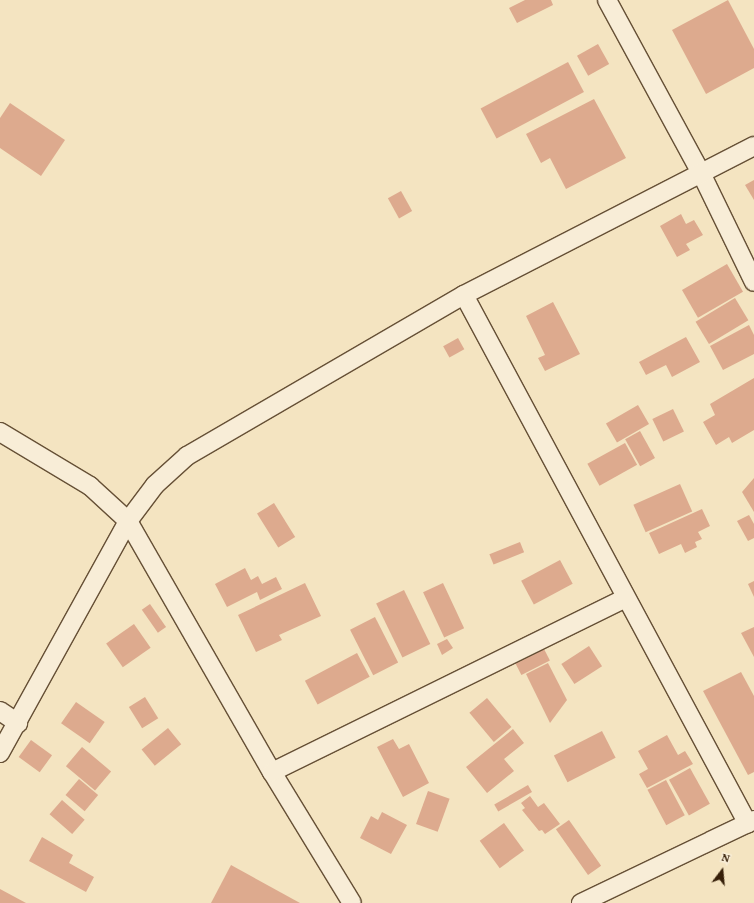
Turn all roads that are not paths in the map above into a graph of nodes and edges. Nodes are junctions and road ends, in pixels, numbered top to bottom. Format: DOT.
graph roads {
  1 [pos="607,0"];
  2 [pos="754,146"];
  3 [pos="701,173"];
  4 [pos="754,282"];
  5 [pos="464,295"];
  6 [pos="0,432"];
  7 [pos="128,521"];
  8 [pos="626,598"];
  9 [pos="0,711"];
  10 [pos="18,723"];
  11 [pos="0,752"];
  12 [pos="272,772"];
  13 [pos="751,822"];
  14 [pos="352,903"];
  15 [pos="581,903"];
  1 -- 3 [label="street"];
  2 -- 3 [label="street"];
  3 -- 4 [label="street"];
  3 -- 5 [label="street"];
  5 -- 7 [label="street"];
  5 -- 8 [label="street"];
  6 -- 7 [label="street"];
  7 -- 10 [label="street"];
  7 -- 12 [label="street"];
  8 -- 12 [label="street"];
  8 -- 13 [label="street"];
  9 -- 10 [label="street"];
  10 -- 11 [label="street"];
  12 -- 14 [label="street"];
  13 -- 15 [label="street"];
}
